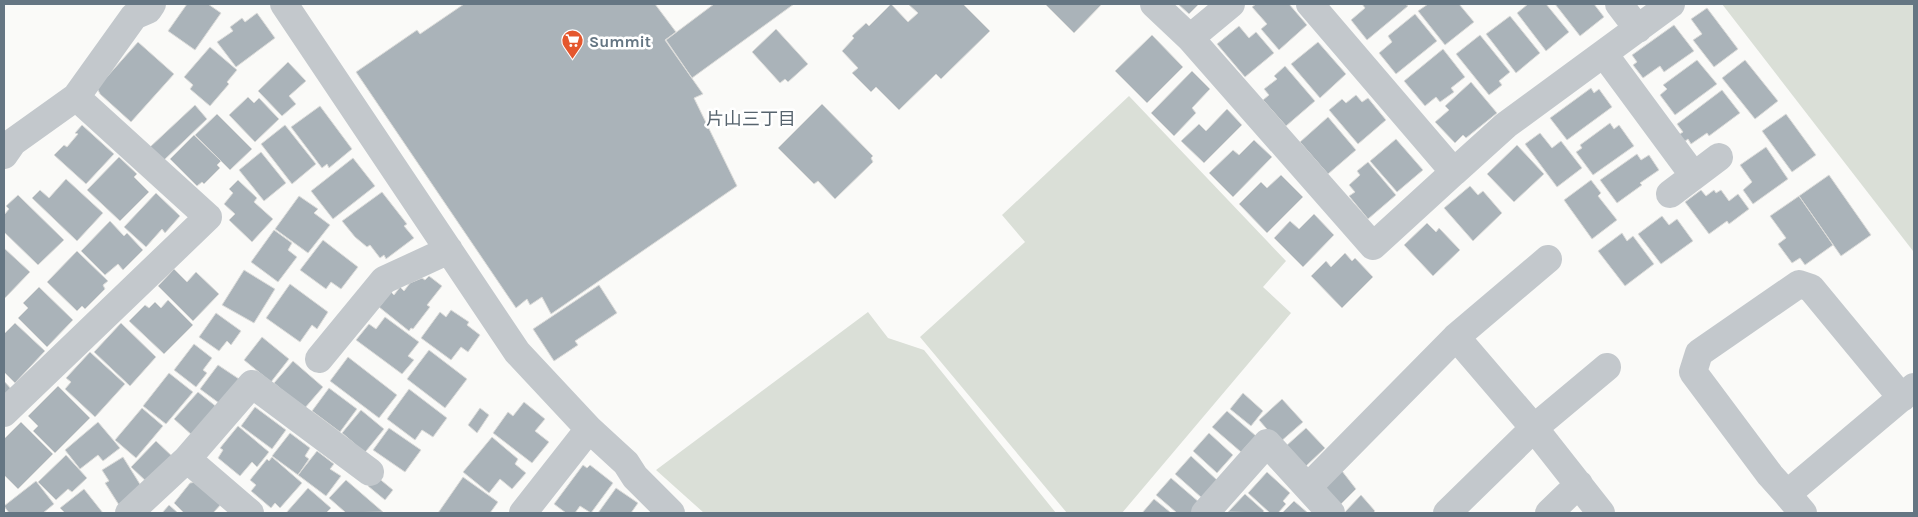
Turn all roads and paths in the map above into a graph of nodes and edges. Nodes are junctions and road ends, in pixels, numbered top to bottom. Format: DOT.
graph roads {
  1 [pos="152,4"];
  2 [pos="284,4"];
  3 [pos="1154,4"];
  4 [pos="1231,4"];
  5 [pos="1310,4"];
  6 [pos="1619,4"];
  7 [pos="1671,4"];
  8 [pos="1638,28"];
  9 [pos="1190,38"];
  10 [pos="1604,54"];
  11 [pos="76,97"];
  12 [pos="7,144"];
  13 [pos="1719,157"];
  14 [pos="1454,172"];
  15 [pos="1694,176"];
  16 [pos="1670,194"];
  17 [pos="449,250"];
  18 [pos="1548,259"];
  19 [pos="1456,337"];
  20 [pos="319,359"];
  21 [pos="1607,368"];
  22 [pos="1908,392"];
  23 [pos="4,413"];
  24 [pos="1534,428"];
  25 [pos="589,429"];
  26 [pos="187,460"];
  27 [pos="370,472"];
  28 [pos="1579,484"];
  29 [pos="1308,487"];
  30 [pos="1795,503"];
  31 [pos="664,511"];
  32 [pos="129,513"];
  33 [pos="250,513"];
  34 [pos="522,513"];
  35 [pos="1205,513"];
  36 [pos="1331,513"];
  37 [pos="1447,513"];
  38 [pos="1550,513"];
  39 [pos="1601,513"];
  1 -- 11 [label="street"];
  2 -- 17 [label="street"];
  3 -- 9 [label="street"];
  4 -- 9 [label="street"];
  5 -- 14 [label="street"];
  6 -- 8 [label="street"];
  7 -- 8 [label="street"];
  8 -- 10 [label="street"];
  9 -- 14 [label="street"];
  10 -- 14 [label="street"];
  10 -- 15 [label="street"];
  11 -- 12 [label="street"];
  11 -- 23 [label="street"];
  13 -- 15 [label="street"];
  15 -- 16 [label="street"];
  17 -- 20 [label="street"];
  17 -- 25 [label="street"];
  18 -- 19 [label="street"];
  19 -- 24 [label="street"];
  19 -- 29 [label="street"];
  21 -- 24 [label="street"];
  22 -- 30 [label="street"];
  22 -- 30 [label="street"];
  24 -- 28 [label="street"];
  24 -- 37 [label="street"];
  25 -- 31 [label="street"];
  25 -- 34 [label="street"];
  26 -- 27 [label="street"];
  26 -- 32 [label="street"];
  26 -- 33 [label="street"];
  28 -- 38 [label="street"];
  28 -- 39 [label="street"];
  29 -- 35 [label="street"];
  29 -- 36 [label="street"];
}
